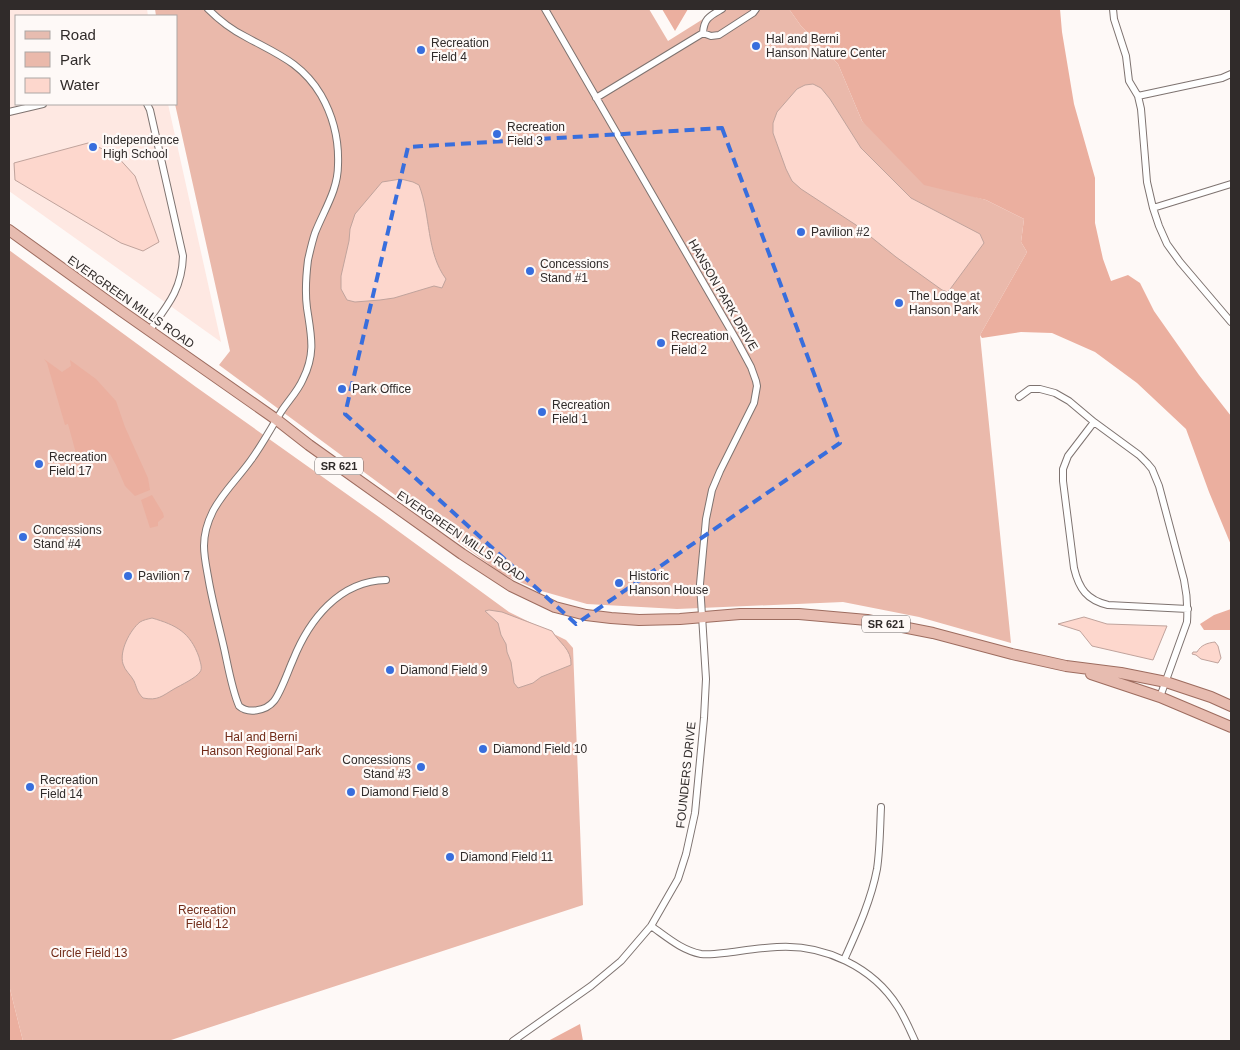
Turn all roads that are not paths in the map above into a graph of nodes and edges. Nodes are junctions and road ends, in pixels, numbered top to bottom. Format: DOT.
graph roads {
  1 [pos="208,9"];
  2 [pos="545,9"];
  3 [pos="722,9"];
  4 [pos="756,9"];
  5 [pos="1113,9"];
  6 [pos="702,32"];
  7 [pos="1231,74"];
  8 [pos="1138,96"];
  9 [pos="596,98"];
  10 [pos="39,105"];
  11 [pos="148,105"];
  12 [pos="9,112"];
  13 [pos="1231,184"];
  14 [pos="1153,208"];
  15 [pos="9,230"];
  16 [pos="1230,319"];
  17 [pos="149,331"];
  18 [pos="1019,397"];
  19 [pos="277,420"];
  20 [pos="1094,422"];
  21 [pos="386,580"];
  22 [pos="1188,609"];
  23 [pos="702,616"];
  24 [pos="1066,666"];
  25 [pos="1166,682"];
  26 [pos="1160,698"];
  27 [pos="1231,706"];
  28 [pos="1231,727"];
  29 [pos="881,807"];
  30 [pos="651,926"];
  31 [pos="844,960"];
  32 [pos="513,1041"];
  33 [pos="915,1041"];
  1 -- 19 [label="street"];
  2 -- 9 [label="street, HANSON PARK DRIVE"];
  3 -- 6 [label="street"];
  4 -- 6 [label="street"];
  5 -- 8 [label="street"];
  6 -- 9 [label="street"];
  7 -- 8 [label="street"];
  8 -- 14 [label="street"];
  9 -- 23 [label="street, HANSON PARK DRIVE"];
  10 -- 12 [label="street"];
  11 -- 17 [label="street"];
  13 -- 14 [label="street"];
  14 -- 16 [label="street"];
  15 -- 17 [label="main road, EVERGREEN MILLS ROAD / SR 621"];
  17 -- 19 [label="main road, EVERGREEN MILLS ROAD / SR 621"];
  18 -- 20 [label="street"];
  19 -- 21 [label="street"];
  19 -- 23 [label="main road, EVERGREEN MILLS ROAD / SR 621"];
  20 -- 22 [label="street"];
  20 -- 22 [label="street"];
  22 -- 25 [label="street"];
  23 -- 24 [label="main road, EVERGREEN MILLS ROAD / SR 621"];
  23 -- 30 [label="street, FOUNDERS DRIVE"];
  24 -- 25 [label="main road, EVERGREEN MILLS ROAD / SR 621"];
  24 -- 26 [label="main road, EVERGREEN MILLS ROAD / SR 621"];
  25 -- 26 [label="street"];
  25 -- 27 [label="main road, EVERGREEN MILLS ROAD / SR 621"];
  26 -- 28 [label="main road, EVERGREEN MILLS ROAD / SR 621"];
  29 -- 31 [label="street"];
  30 -- 31 [label="street"];
  30 -- 32 [label="street, FOUNDERS DRIVE"];
  31 -- 33 [label="street"];
}
